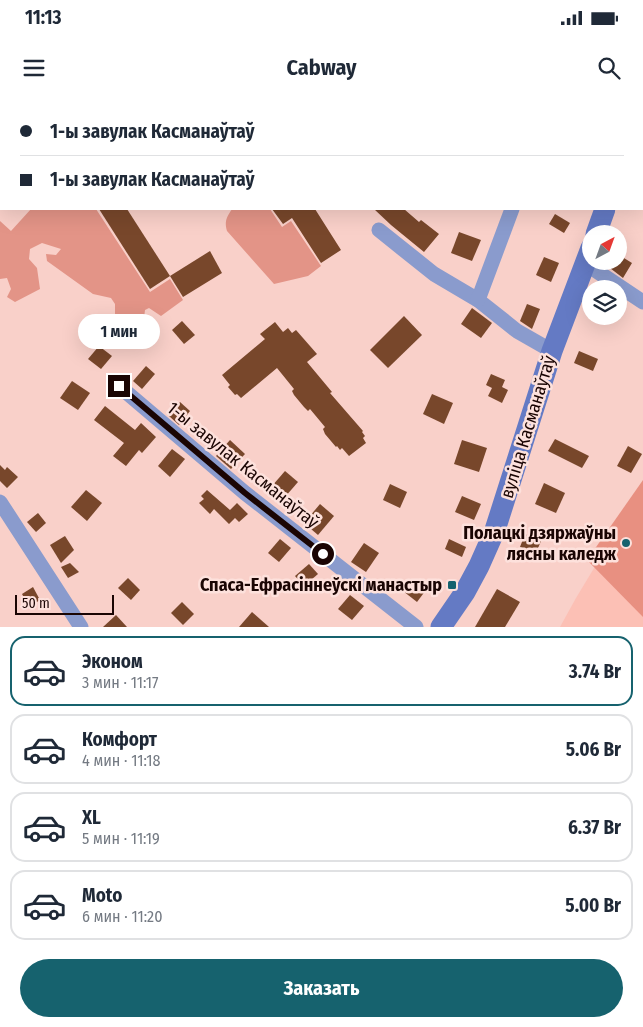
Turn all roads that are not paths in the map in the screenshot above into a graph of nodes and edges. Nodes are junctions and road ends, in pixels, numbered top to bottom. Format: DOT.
graph roads {
  1 [pos="512,210"];
  2 [pos="605,210"];
  3 [pos="599,225"];
  4 [pos="379,230"];
  5 [pos="583,270"];
  6 [pos="605,270"];
  7 [pos="478,300"];
  8 [pos="643,302"];
  9 [pos="552,351"];
  10 [pos="119,386"];
  11 [pos="0,502"];
  12 [pos="81,627"];
  13 [pos="416,627"];
  14 [pos="441,627"];
  1 -- 7 [label="street"];
  2 -- 3 [label="main road"];
  4 -- 7 [label="street"];
  5 -- 9 [label="main road, вуліца Касманаўтаў"];
  6 -- 8 [label="street"];
  7 -- 9 [label="street"];
  9 -- 14 [label="main road, вуліца Касманаўтаў"];
  10 -- 13 [label="street, 1-ы завулак Касманаўтаў"];
  11 -- 12 [label="street"];
}
